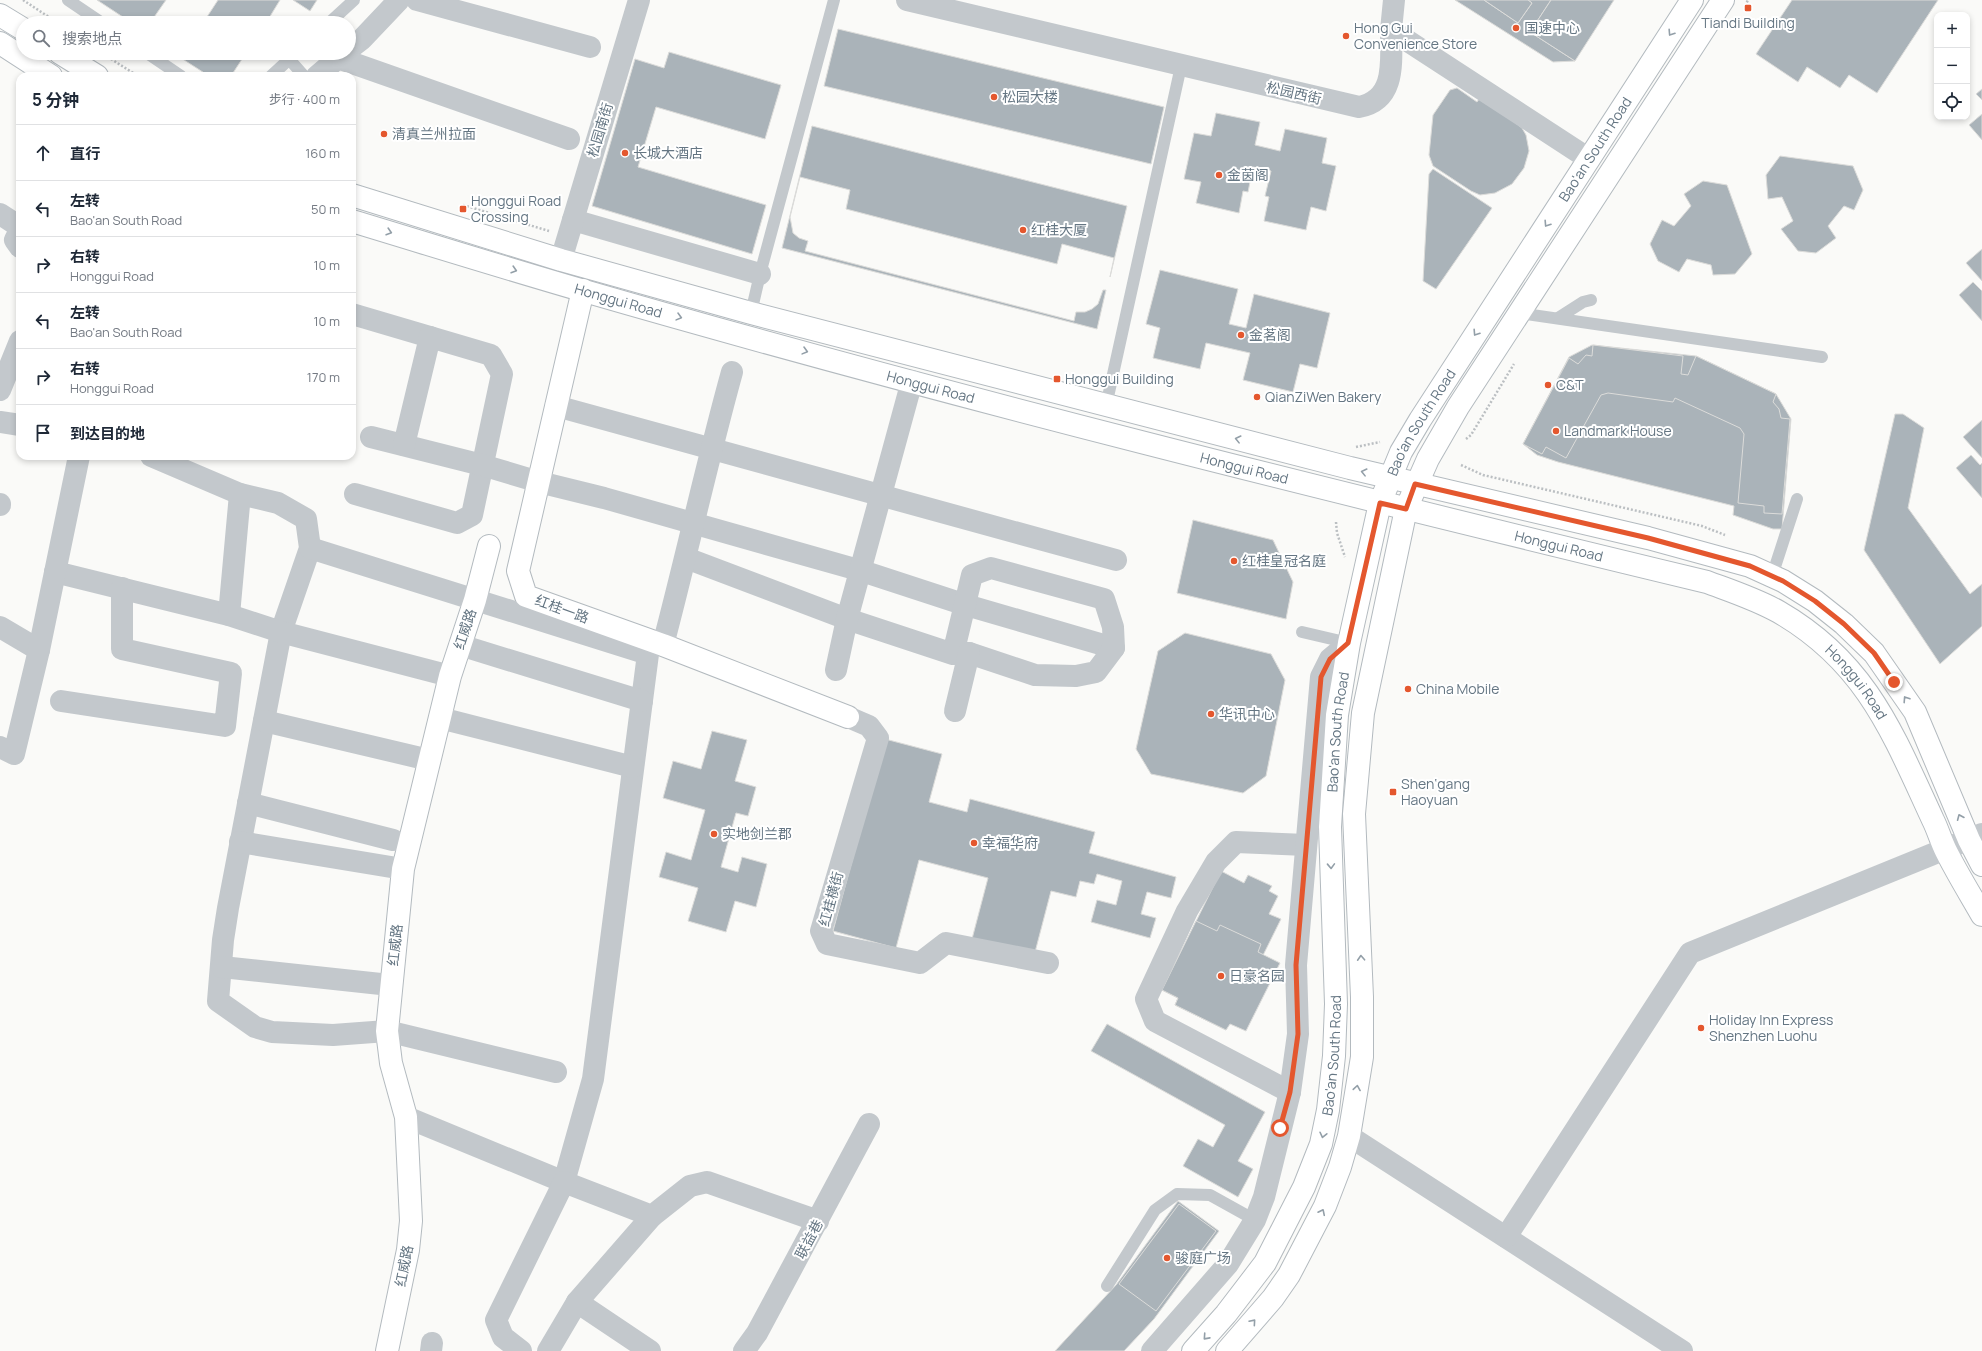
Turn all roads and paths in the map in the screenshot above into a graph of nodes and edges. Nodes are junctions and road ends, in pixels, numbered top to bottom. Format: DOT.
graph roads {
  1 [pos="24,0"];
  2 [pos="68,0"];
  3 [pos="354,0"];
  4 [pos="399,0"];
  5 [pos="417,0"];
  6 [pos="639,0"];
  7 [pos="834,0"];
  8 [pos="907,0"];
  9 [pos="1394,0"];
  10 [pos="1692,0"];
  11 [pos="1723,0"];
  12 [pos="0,15"];
  13 [pos="48,16"];
  14 [pos="92,16"];
  15 [pos="337,16"];
  16 [pos="16,25"];
  17 [pos="1391,30"];
  18 [pos="0,43"];
  19 [pos="356,44"];
  20 [pos="590,47"];
  21 [pos="16,53"];
  22 [pos="356,59"];
  23 [pos="26,60"];
  24 [pos="71,60"];
  25 [pos="114,60"];
  26 [pos="157,60"];
  27 [pos="288,60"];
  28 [pos="295,60"];
  29 [pos="337,60"];
  30 [pos="1181,66"];
  31 [pos="45,72"];
  32 [pos="91,72"];
  33 [pos="132,72"];
  34 [pos="175,72"];
  35 [pos="275,72"];
  36 [pos="302,72"];
  37 [pos="322,72"];
  38 [pos="569,139"];
  39 [pos="1589,159"];
  40 [pos="356,196"];
  41 [pos="0,214"];
  42 [pos="573,220"];
  43 [pos="356,222"];
  44 [pos="16,226"];
  45 [pos="561,260"];
  46 [pos="760,274"];
  47 [pos="583,290"];
  48 [pos="1591,300"];
  49 [pos="751,313"];
  50 [pos="1519,313"];
  51 [pos="356,315"];
  52 [pos="1558,318"];
  53 [pos="430,337"];
  54 [pos="16,351"];
  55 [pos="1822,357"];
  56 [pos="1516,360"];
  57 [pos="732,372"];
  58 [pos="912,381"];
  59 [pos="0,390"];
  60 [pos="556,406"];
  61 [pos="1106,406"];
  62 [pos="0,422"];
  63 [pos="16,424"];
  64 [pos="370,437"];
  65 [pos="1382,438"];
  66 [pos="1461,443"];
  67 [pos="404,445"];
  68 [pos="1348,445"];
  69 [pos="710,449"];
  70 [pos="78,460"];
  71 [pos="160,460"];
  72 [pos="482,465"];
  73 [pos="1389,478"];
  74 [pos="539,482"];
  75 [pos="1415,484"];
  76 [pos="240,494"];
  77 [pos="355,494"];
  78 [pos="881,496"];
  79 [pos="1797,499"];
  80 [pos="1380,503"];
  81 [pos="1406,509"];
  82 [pos="694,524"];
  83 [pos="489,546"];
  84 [pos="310,548"];
  85 [pos="686,558"];
  86 [pos="1116,560"];
  87 [pos="862,571"];
  88 [pos="55,572"];
  89 [pos="1772,576"];
  90 [pos="122,588"];
  91 [pos="475,600"];
  92 [pos="966,605"];
  93 [pos="229,615"];
  94 [pos="847,619"];
  95 [pos="0,627"];
  96 [pos="281,632"];
  97 [pos="1302,632"];
  98 [pos="1348,643"];
  99 [pos="460,645"];
  100 [pos="663,645"];
  101 [pos="1114,648"];
  102 [pos="39,650"];
  103 [pos="961,654"];
  104 [pos="836,670"];
  105 [pos="450,676"];
  106 [pos="61,701"];
  107 [pos="642,701"];
  108 [pos="955,711"];
  109 [pos="848,717"];
  110 [pos="440,718"];
  111 [pos="264,721"];
  112 [pos="0,747"];
  113 [pos="430,760"];
  114 [pos="633,768"];
  115 [pos="248,803"];
  116 [pos="1976,837"];
  117 [pos="393,840"];
  118 [pos="240,842"];
  119 [pos="1306,845"];
  120 [pos="1946,850"];
  121 [pos="1982,865"];
  122 [pos="403,869"];
  123 [pos="1982,915"];
  124 [pos="1048,963"];
  125 [pos="222,967"];
  126 [pos="390,985"];
  127 [pos="387,1031"];
  128 [pos="556,1072"];
  129 [pos="1290,1092"];
  130 [pos="406,1117"];
  131 [pos="869,1124"];
  132 [pos="1349,1136"];
  133 [pos="564,1182"];
  134 [pos="1264,1197"];
  135 [pos="652,1216"];
  136 [pos="1254,1220"];
  137 [pos="818,1221"];
  138 [pos="1506,1237"];
  139 [pos="1274,1247"];
  140 [pos="1107,1286"];
  141 [pos="577,1302"];
  142 [pos="628,1345"];
  143 [pos="387,1351"];
  144 [pos="521,1351"];
  145 [pos="548,1351"];
  146 [pos="650,1351"];
  147 [pos="744,1351"];
  148 [pos="1152,1351"];
  149 [pos="1193,1351"];
  150 [pos="1227,1351"];
  151 [pos="1682,1351"];
  1 -- 13 [label="path"];
  2 -- 14 [label="lane"];
  3 -- 15 [label="lane"];
  4 -- 19 [label="street"];
  5 -- 20 [label="street"];
  6 -- 42 [label="street, 松园南街"];
  7 -- 46 [label="lane"];
  8 -- 30 [label="street, 松园西街"];
  9 -- 17 [label="street, 松园西街"];
  10 -- 39 [label="street, Bao'an South Road, one-way"];
  11 -- 50 [label="street, Bao'an South Road"];
  12 -- 16 [label="street"];
  17 -- 30 [label="street, 松园西街"];
  17 -- 39 [label="street"];
  18 -- 21 [label="street"];
  22 -- 38 [label="street"];
  23 -- 31 [label="street"];
  24 -- 32 [label="street"];
  25 -- 33 [label="path"];
  26 -- 34 [label="lane"];
  27 -- 35 [label="lane"];
  28 -- 36 [label="lane"];
  29 -- 37 [label="street"];
  30 -- 61 [label="lane"];
  39 -- 73 [label="street, Bao'an South Road, one-way"];
  40 -- 45 [label="street, Honggui Road"];
  41 -- 44 [label="street"];
  42 -- 45 [label="street, 松园南街"];
  42 -- 46 [label="street"];
  43 -- 47 [label="street, Honggui Road, one-way"];
  45 -- 49 [label="street, Honggui Road"];
  46 -- 49 [label="lane"];
  47 -- 58 [label="street, Honggui Road, one-way"];
  47 -- 60 [label="street, 红桂一路"];
  48 -- 52 [label="lane"];
  49 -- 61 [label="street, Honggui Road"];
  50 -- 52 [label="lane"];
  50 -- 75 [label="street, Bao'an South Road"];
  51 -- 53 [label="street"];
  52 -- 55 [label="lane"];
  53 -- 67 [label="street"];
  53 -- 72 [label="street"];
  54 -- 59 [label="street"];
  56 -- 66 [label="path"];
  57 -- 69 [label="street"];
  58 -- 78 [label="street"];
  58 -- 80 [label="street, Honggui Road"];
  60 -- 69 [label="street"];
  60 -- 74 [label="street, 红桂一路"];
  73 -- 61 [label="street, Honggui Road, one-way"];
  62 -- 63 [label="street"];
  64 -- 67 [label="street"];
  65 -- 68 [label="path"];
  67 -- 72 [label="street"];
  69 -- 78 [label="street"];
  69 -- 82 [label="street"];
  70 -- 88 [label="street"];
  71 -- 76 [label="street"];
  72 -- 74 [label="street"];
  72 -- 77 [label="street"];
  73 -- 75 [label="street, Honggui Road"];
  73 -- 80 [label="street, Bao'an South Road"];
  74 -- 82 [label="street"];
  74 -- 100 [label="street, 红桂一路"];
  75 -- 81 [label="street, Bao'an South Road"];
  75 -- 89 [label="street, Honggui Road"];
  76 -- 84 [label="street"];
  76 -- 93 [label="street"];
  78 -- 86 [label="street"];
  78 -- 87 [label="street"];
  79 -- 89 [label="lane"];
  80 -- 81 [label="street, Honggui Road"];
  80 -- 98 [label="street, Bao'an South Road"];
  81 -- 120 [label="street, Honggui Road"];
  132 -- 81 [label="street, Bao'an South Road, one-way"];
  82 -- 85 [label="street"];
  82 -- 87 [label="street"];
  83 -- 91 [label="street, 红威路"];
  84 -- 91 [label="street"];
  84 -- 96 [label="street"];
  85 -- 94 [label="street"];
  85 -- 100 [label="street"];
  87 -- 92 [label="street"];
  87 -- 94 [label="street"];
  88 -- 90 [label="street"];
  88 -- 102 [label="street"];
  116 -- 89 [label="street, Honggui Road, one-way"];
  90 -- 93 [label="street"];
  90 -- 106 [label="street"];
  91 -- 99 [label="street, 红威路"];
  91 -- 107 [label="street"];
  92 -- 101 [label="street"];
  92 -- 101 [label="street"];
  92 -- 103 [label="street"];
  93 -- 96 [label="street"];
  94 -- 103 [label="street"];
  94 -- 104 [label="street"];
  95 -- 102 [label="street"];
  96 -- 105 [label="street"];
  96 -- 111 [label="street"];
  97 -- 98 [label="lane"];
  98 -- 119 [label="street"];
  98 -- 139 [label="street, Bao'an South Road, one-way"];
  99 -- 105 [label="street, 红威路"];
  99 -- 107 [label="street"];
  100 -- 109 [label="street, 红桂一路"];
  101 -- 103 [label="street"];
  102 -- 112 [label="street"];
  103 -- 108 [label="street"];
  105 -- 110 [label="street, 红威路"];
  107 -- 114 [label="street"];
  109 -- 124 [label="street, 红桂横街"];
  110 -- 113 [label="street, 红威路"];
  110 -- 114 [label="street"];
  111 -- 113 [label="street"];
  111 -- 115 [label="street"];
  113 -- 122 [label="street, 红威路"];
  114 -- 133 [label="street"];
  115 -- 117 [label="street"];
  115 -- 118 [label="street"];
  116 -- 120 [label="street"];
  116 -- 121 [label="street, Honggui Road"];
  118 -- 122 [label="street"];
  118 -- 125 [label="street"];
  119 -- 129 [label="street"];
  119 -- 129 [label="street"];
  120 -- 123 [label="street, Honggui Road"];
  120 -- 138 [label="street"];
  122 -- 126 [label="street, 红威路"];
  125 -- 126 [label="street"];
  125 -- 127 [label="street"];
  126 -- 127 [label="street, 红威路"];
  127 -- 128 [label="street"];
  127 -- 130 [label="street, 红威路"];
  129 -- 134 [label="street"];
  130 -- 133 [label="street"];
  130 -- 143 [label="street, 红威路"];
  131 -- 137 [label="street, 联益巷"];
  132 -- 138 [label="street"];
  150 -- 132 [label="street, Bao'an South Road, one-way"];
  133 -- 135 [label="street"];
  133 -- 144 [label="street"];
  134 -- 136 [label="street"];
  134 -- 139 [label="street"];
  135 -- 137 [label="street"];
  135 -- 141 [label="street"];
  136 -- 140 [label="lane"];
  136 -- 148 [label="street"];
  137 -- 147 [label="street, 联益巷"];
  138 -- 151 [label="street"];
  139 -- 149 [label="street, Bao'an South Road, one-way"];
  141 -- 142 [label="street"];
  141 -- 145 [label="street"];
  142 -- 146 [label="street"];
}
